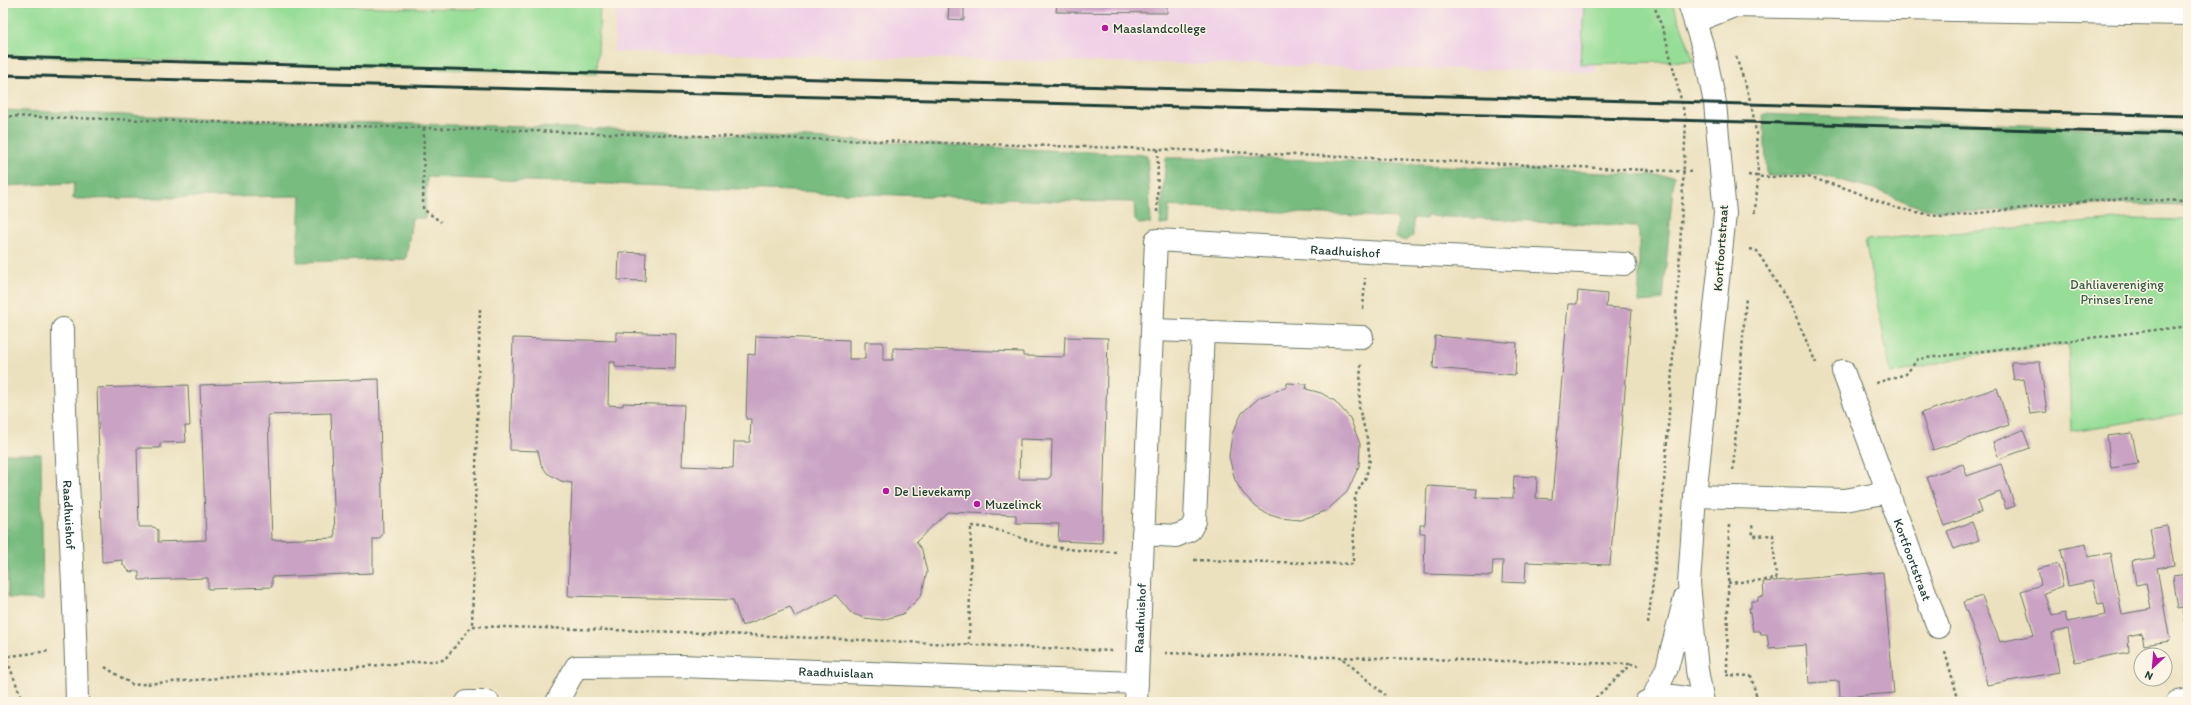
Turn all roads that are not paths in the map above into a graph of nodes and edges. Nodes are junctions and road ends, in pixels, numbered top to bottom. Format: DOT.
graph roads {
  1 [pos="1692,12"];
  2 [pos="2188,14"];
  3 [pos="1625,264"];
  4 [pos="62,329"];
  5 [pos="1152,330"];
  6 [pos="1204,332"];
  7 [pos="1362,337"];
  8 [pos="1843,371"];
  9 [pos="1889,492"];
  10 [pos="1695,496"];
  11 [pos="1143,544"];
  12 [pos="1689,583"];
  13 [pos="1938,627"];
  14 [pos="1137,693"];
  15 [pos="1650,700"];
  16 [pos="77,702"];
  17 [pos="466,702"];
  18 [pos="472,702"];
  19 [pos="488,702"];
  20 [pos="557,702"];
  21 [pos="1701,702"];
  1 -- 2 [label="street"];
  1 -- 10 [label="street, Kortfoortstraat"];
  3 -- 5 [label="street, Raadhuishof"];
  4 -- 16 [label="street, Raadhuishof"];
  5 -- 6 [label="street"];
  5 -- 11 [label="street, Raadhuishof"];
  6 -- 7 [label="street"];
  6 -- 11 [label="street"];
  8 -- 9 [label="street, Kortfoortstraat"];
  9 -- 10 [label="street"];
  9 -- 13 [label="street, Kortfoortstraat"];
  10 -- 12 [label="street, Kortfoortstraat"];
  11 -- 14 [label="street, Raadhuishof"];
  12 -- 15 [label="street, Kortfoortstraat"];
  12 -- 21 [label="street, Kortfoortstraat"];
  14 -- 20 [label="street, Raadhuislaan"];
  15 -- 21 [label="street"];
  17 -- 18 [label="street"];
  18 -- 19 [label="street"];
}
